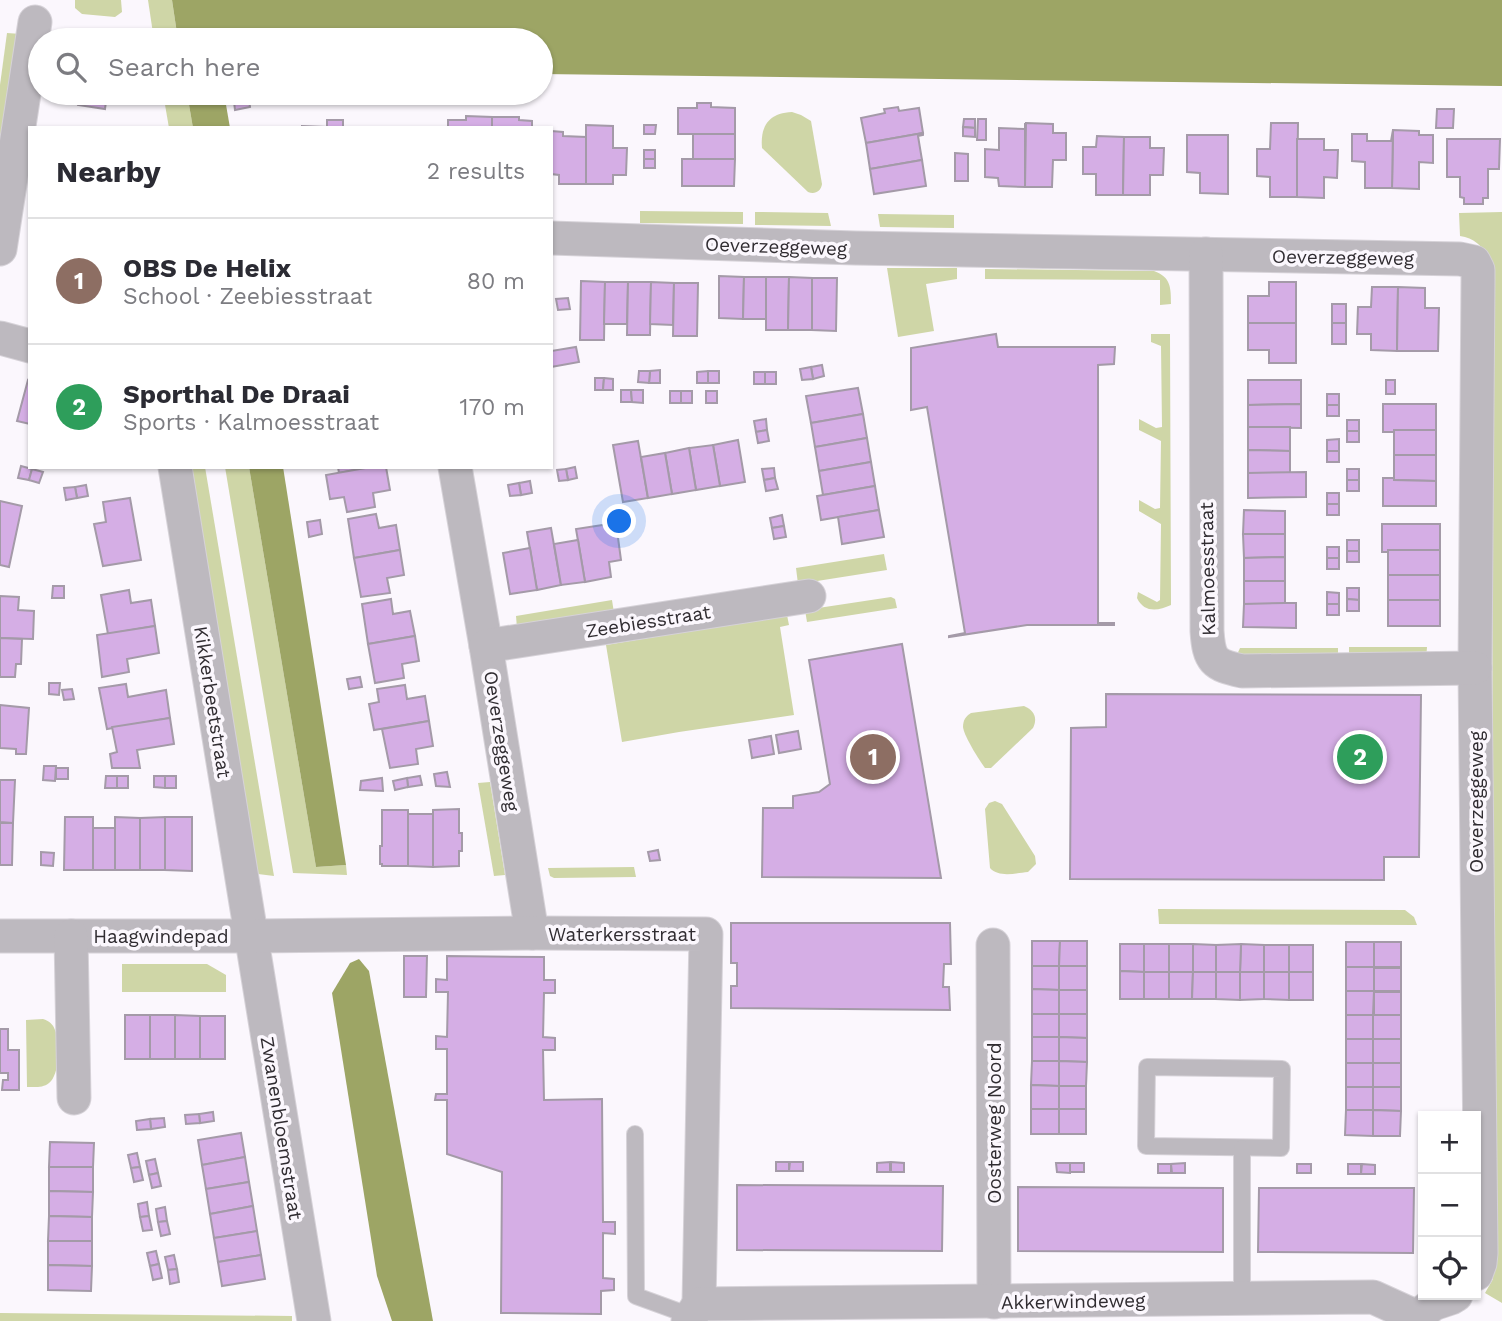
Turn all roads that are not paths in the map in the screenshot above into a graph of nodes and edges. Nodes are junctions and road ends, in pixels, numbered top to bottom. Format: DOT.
graph roads {
  1 [pos="36,22"];
  2 [pos="35,28"];
  3 [pos="28,72"];
  4 [pos="553,238"];
  5 [pos="0,248"];
  6 [pos="1206,254"];
  7 [pos="0,338"];
  8 [pos="28,345"];
  9 [pos="175,469"];
  10 [pos="455,469"];
  11 [pos="809,596"];
  12 [pos="486,646"];
  13 [pos="1475,668"];
  14 [pos="532,933"];
  15 [pos="0,936"];
  16 [pos="71,936"];
  17 [pos="251,936"];
  18 [pos="993,945"];
  19 [pos="74,1098"];
  20 [pos="635,1135"];
  21 [pos="1242,1148"];
  22 [pos="1481,1237"];
  23 [pos="1242,1299"];
  24 [pos="1445,1300"];
  25 [pos="994,1302"];
  26 [pos="693,1314"];
  27 [pos="313,1321"];
  1 -- 2 [label="street"];
  3 -- 5 [label="street"];
  4 -- 6 [label="street, Oeverzeggeweg"];
  6 -- 13 [label="street, Kalmoesstraat"];
  6 -- 13 [label="street, Oeverzeggeweg"];
  7 -- 8 [label="street"];
  9 -- 17 [label="street, Kikkerbeetstraat"];
  10 -- 12 [label="street, Oeverzeggeweg"];
  11 -- 12 [label="street, Zeebiesstraat"];
  12 -- 14 [label="street, Oeverzeggeweg"];
  13 -- 22 [label="street, Oeverzeggeweg"];
  14 -- 17 [label="street, Waterkersstraat"];
  14 -- 26 [label="street, Waterkersstraat"];
  15 -- 16 [label="street, Haagwindepad"];
  16 -- 17 [label="street, Haagwindepad"];
  16 -- 19 [label="street"];
  17 -- 27 [label="street, Zwanenbloemstraat"];
  18 -- 25 [label="street, Oosterweg Noord"];
  20 -- 26 [label="lane"];
  21 -- 21 [label="lane"];
  21 -- 23 [label="lane"];
  23 -- 24 [label="street, Akkerwindeweg"];
  23 -- 25 [label="street, Akkerwindeweg"];
  25 -- 26 [label="street, Akkerwindeweg"];
}
